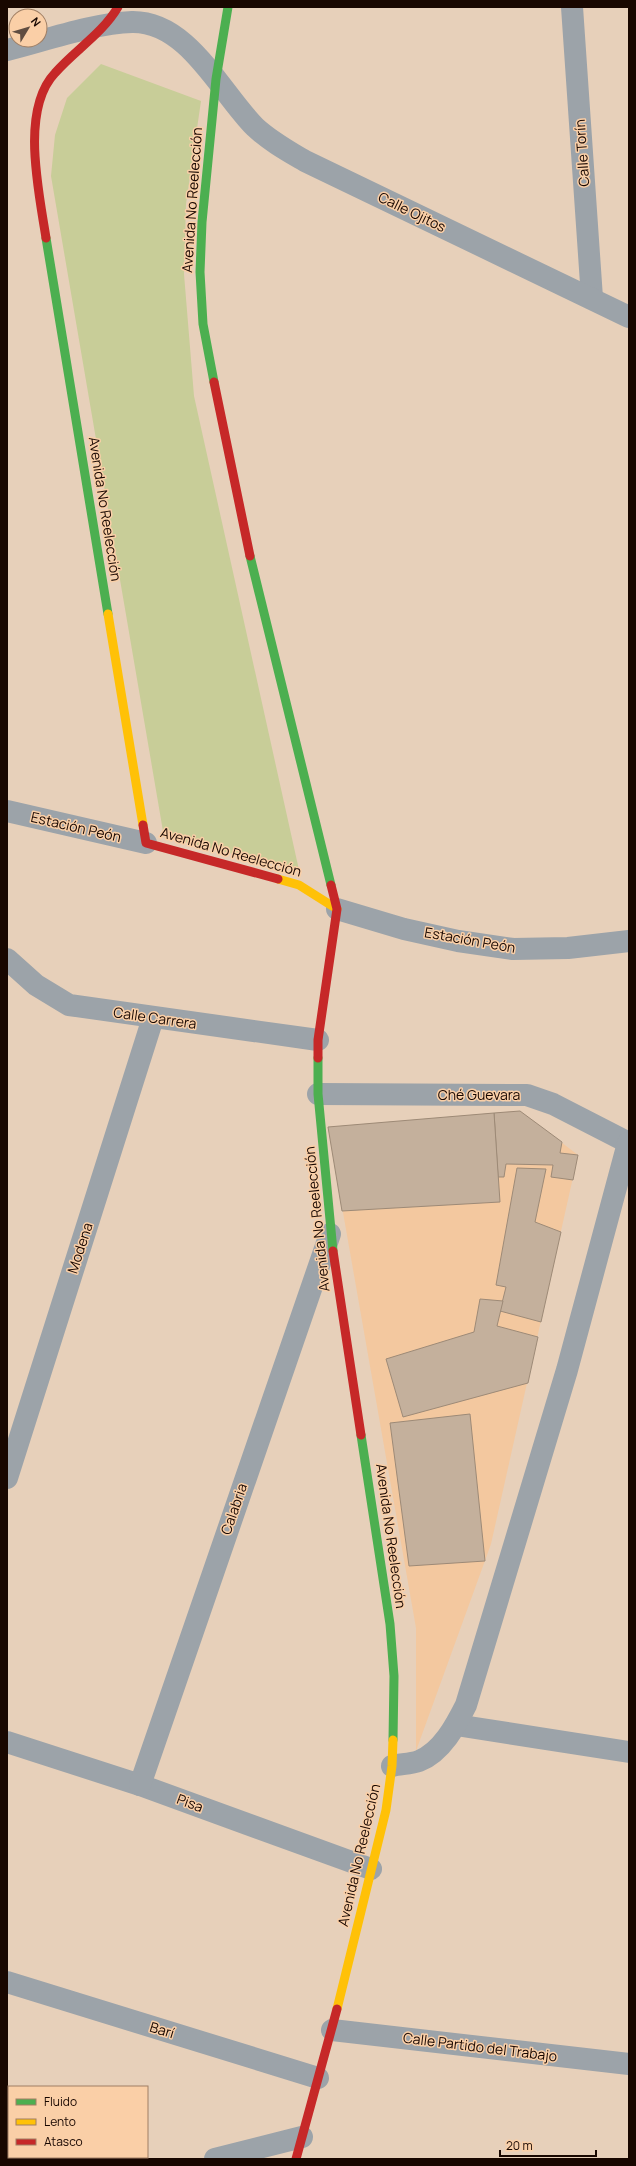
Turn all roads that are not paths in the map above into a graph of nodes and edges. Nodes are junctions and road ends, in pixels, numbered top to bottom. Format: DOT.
graph roads {
  1 [pos="118,7"];
  2 [pos="228,7"];
  3 [pos="572,7"];
  4 [pos="103,26"];
  5 [pos="7,50"];
  6 [pos="216,79"];
  7 [pos="592,298"];
  8 [pos="629,317"];
  9 [pos="7,811"];
  10 [pos="146,843"];
  11 [pos="337,909"];
  12 [pos="629,940"];
  13 [pos="7,959"];
  14 [pos="153,1018"];
  15 [pos="318,1040"];
  16 [pos="318,1094"];
  17 [pos="629,1143"];
  18 [pos="330,1234"];
  19 [pos="7,1478"];
  20 [pos="456,1725"];
  21 [pos="7,1742"];
  22 [pos="629,1752"];
  23 [pos="392,1766"];
  24 [pos="140,1785"];
  25 [pos="371,1870"];
  26 [pos="7,1982"];
  27 [pos="332,2030"];
  28 [pos="629,2064"];
  29 [pos="318,2078"];
  30 [pos="302,2137"];
  31 [pos="215,2159"];
  32 [pos="296,2159"];
  1 -- 4 [label="street, Avenida No Reelección"];
  2 -- 6 [label="street, Avenida No Reelección"];
  3 -- 7 [label="street, Calle Torín"];
  4 -- 5 [label="street, Calle Ojitos"];
  4 -- 6 [label="street, Calle Ojitos"];
  4 -- 10 [label="street, Avenida No Reelección"];
  6 -- 7 [label="street, Calle Ojitos"];
  6 -- 11 [label="street, Avenida No Reelección"];
  7 -- 8 [label="street, Calle Ojitos"];
  9 -- 10 [label="street, Estación Peón"];
  10 -- 11 [label="street, Avenida No Reelección"];
  11 -- 12 [label="street, Estación Peón"];
  11 -- 15 [label="street, Avenida No Reelección"];
  13 -- 14 [label="street, Calle Carrera"];
  14 -- 15 [label="street, Calle Carrera"];
  14 -- 19 [label="street, Modena"];
  15 -- 16 [label="street, Avenida No Reelección"];
  16 -- 17 [label="street, Ché Guevara"];
  16 -- 18 [label="street, Avenida No Reelección"];
  17 -- 20 [label="street"];
  18 -- 23 [label="street, Avenida No Reelección"];
  18 -- 24 [label="street, Calabria"];
  20 -- 22 [label="street"];
  20 -- 23 [label="street"];
  21 -- 24 [label="street, Pisa"];
  23 -- 25 [label="street, Avenida No Reelección"];
  24 -- 25 [label="street, Pisa"];
  25 -- 27 [label="street, Avenida No Reelección"];
  26 -- 29 [label="street, Barí"];
  27 -- 28 [label="street, Calle Partido del Trabajo"];
  27 -- 29 [label="street, Avenida No Reelección"];
  29 -- 30 [label="street, Avenida No Reelección"];
  30 -- 31 [label="street"];
  30 -- 32 [label="street, Avenida No Reelección"];
}
